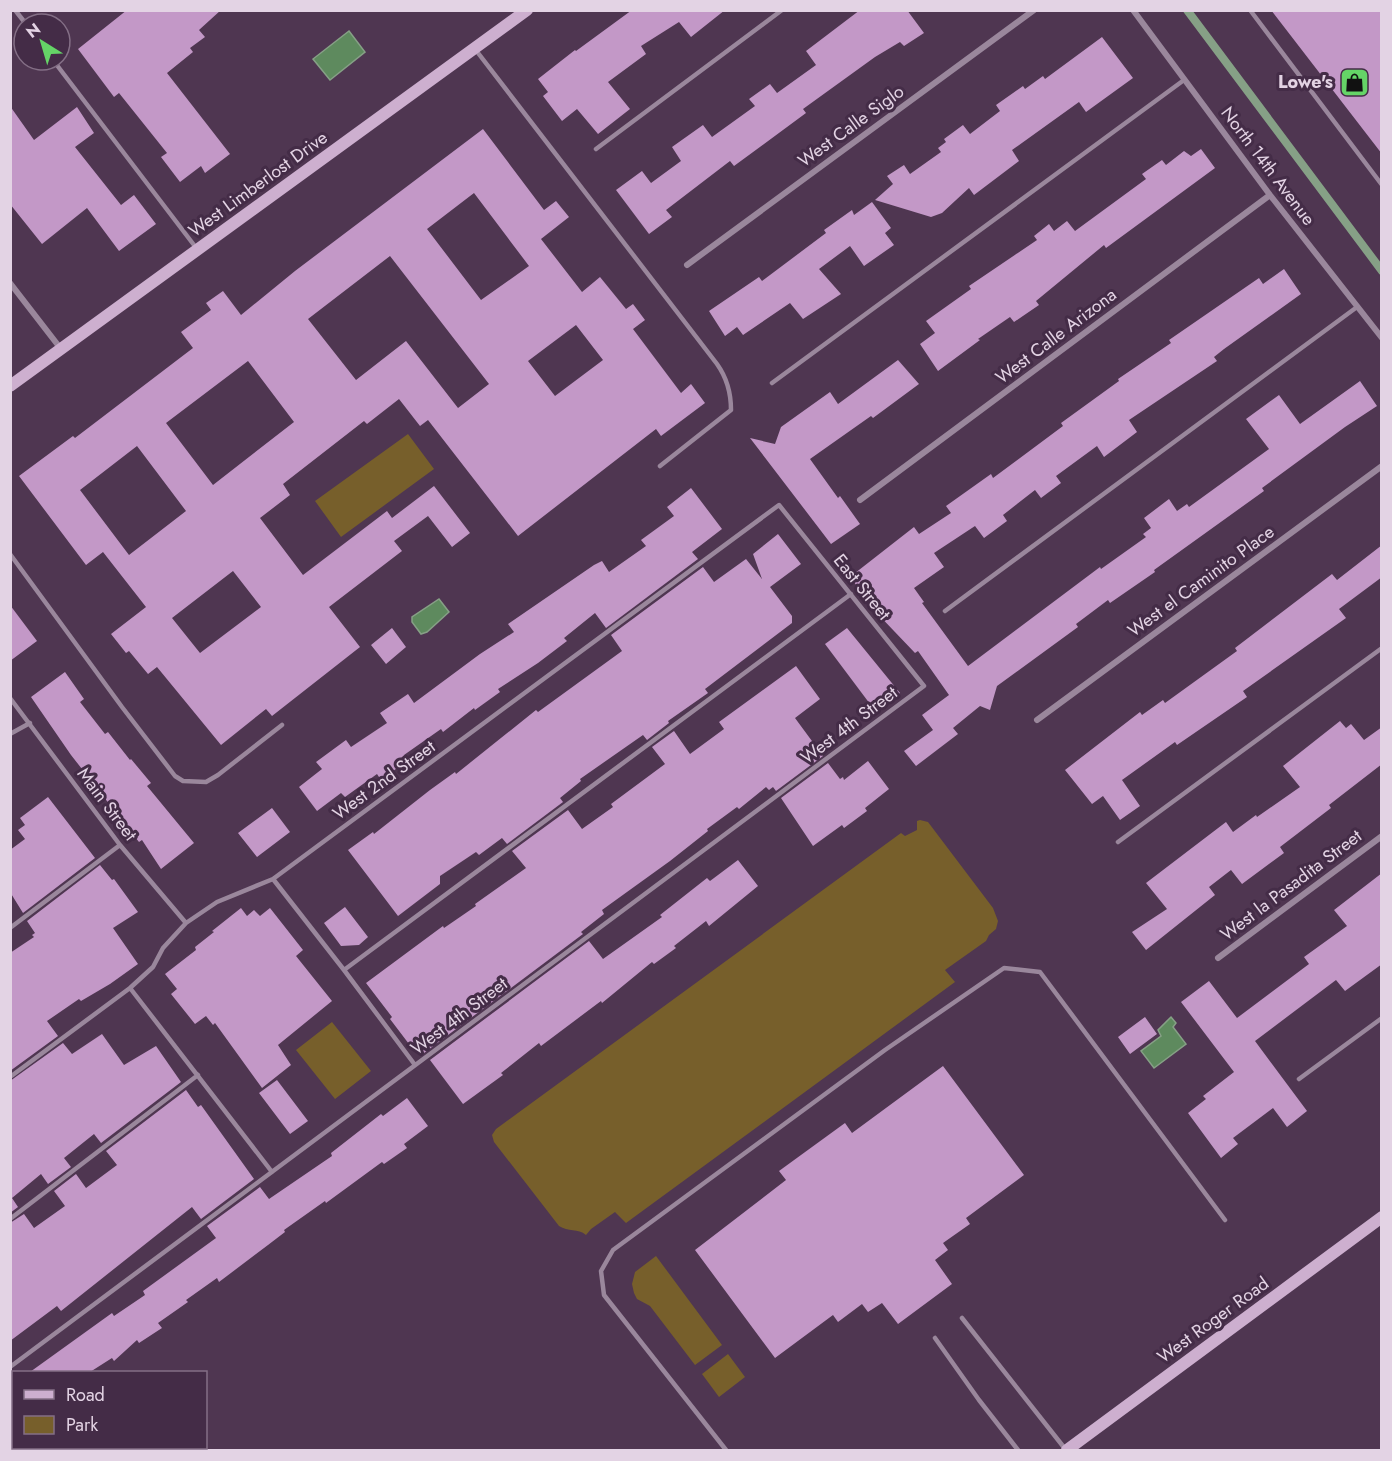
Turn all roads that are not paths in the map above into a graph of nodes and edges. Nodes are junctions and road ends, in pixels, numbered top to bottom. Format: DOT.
graph roads {
  1 [pos="527,10"];
  2 [pos="782,10"];
  3 [pos="1034,10"];
  4 [pos="1133,10"];
  5 [pos="1250,10"];
  6 [pos="475,49"];
  7 [pos="62,72"];
  8 [pos="1184,80"];
  9 [pos="596,149"];
  10 [pos="1382,185"];
  11 [pos="1270,195"];
  12 [pos="198,250"];
  13 [pos="687,265"];
  14 [pos="10,283"];
  15 [pos="1357,307"];
  16 [pos="1382,338"];
  17 [pos="61,349"];
  18 [pos="772,383"];
  19 [pos="10,387"];
  20 [pos="660,466"];
  21 [pos="1382,466"];
  22 [pos="860,500"];
  23 [pos="779,505"];
  24 [pos="10,554"];
  25 [pos="851,594"];
  26 [pos="945,611"];
  27 [pos="1382,648"];
  28 [pos="924,686"];
  29 [pos="10,698"];
  30 [pos="1037,720"];
  31 [pos="30,723"];
  32 [pos="282,725"];
  33 [pos="10,734"];
  34 [pos="1382,836"];
  35 [pos="1118,842"];
  36 [pos="120,845"];
  37 [pos="273,879"];
  38 [pos="186,923"];
  39 [pos="10,928"];
  40 [pos="1218,958"];
  41 [pos="345,970"];
  42 [pos="130,988"];
  43 [pos="1382,1018"];
  44 [pos="415,1065"];
  45 [pos="198,1075"];
  46 [pos="10,1077"];
  47 [pos="1299,1079"];
  48 [pos="273,1172"];
  49 [pos="1382,1217"];
  50 [pos="10,1219"];
  51 [pos="1225,1220"];
  52 [pos="962,1318"];
  53 [pos="935,1338"];
  54 [pos="10,1367"];
  55 [pos="726,1450"];
  56 [pos="1018,1450"];
  57 [pos="1066,1450"];
  1 -- 6 [label="street, West Limberlost Drive"];
  2 -- 9 [label="lane"];
  3 -- 13 [label="street, West Calle Siglo"];
  4 -- 8 [label="street, North 14th Avenue"];
  5 -- 10 [label="lane"];
  6 -- 12 [label="street, West Limberlost Drive"];
  6 -- 20 [label="lane"];
  7 -- 12 [label="lane"];
  8 -- 11 [label="street, North 14th Avenue"];
  8 -- 18 [label="lane"];
  11 -- 15 [label="street, North 14th Avenue"];
  11 -- 22 [label="street, West Calle Arizona"];
  12 -- 17 [label="street, West Limberlost Drive"];
  14 -- 17 [label="street"];
  15 -- 16 [label="street, North 14th Avenue"];
  15 -- 26 [label="lane"];
  17 -- 19 [label="street, West Limberlost Drive"];
  21 -- 30 [label="street, West el Caminito Place"];
  23 -- 25 [label="lane, East Street"];
  23 -- 37 [label="lane, West 2nd Street"];
  24 -- 32 [label="lane"];
  25 -- 28 [label="lane, East Street"];
  25 -- 41 [label="lane"];
  27 -- 35 [label="lane"];
  28 -- 44 [label="lane, West 4th Street"];
  29 -- 31 [label="lane, Main Street"];
  31 -- 33 [label="lane"];
  31 -- 36 [label="lane, Main Street"];
  34 -- 40 [label="street, West la Pasadita Street"];
  36 -- 38 [label="lane, Main Street"];
  36 -- 39 [label="lane"];
  37 -- 38 [label="lane, West 2nd Street"];
  37 -- 41 [label="lane"];
  38 -- 42 [label="lane, West 2nd Street"];
  41 -- 44 [label="lane"];
  42 -- 45 [label="lane"];
  42 -- 46 [label="lane, West 2nd Street"];
  43 -- 47 [label="lane"];
  44 -- 48 [label="lane, West 4th Street"];
  45 -- 48 [label="lane"];
  45 -- 50 [label="lane"];
  48 -- 54 [label="lane, West 4th Street"];
  49 -- 57 [label="street, West Roger Road"];
  51 -- 55 [label="lane"];
  52 -- 57 [label="lane"];
  53 -- 56 [label="lane"];
}
